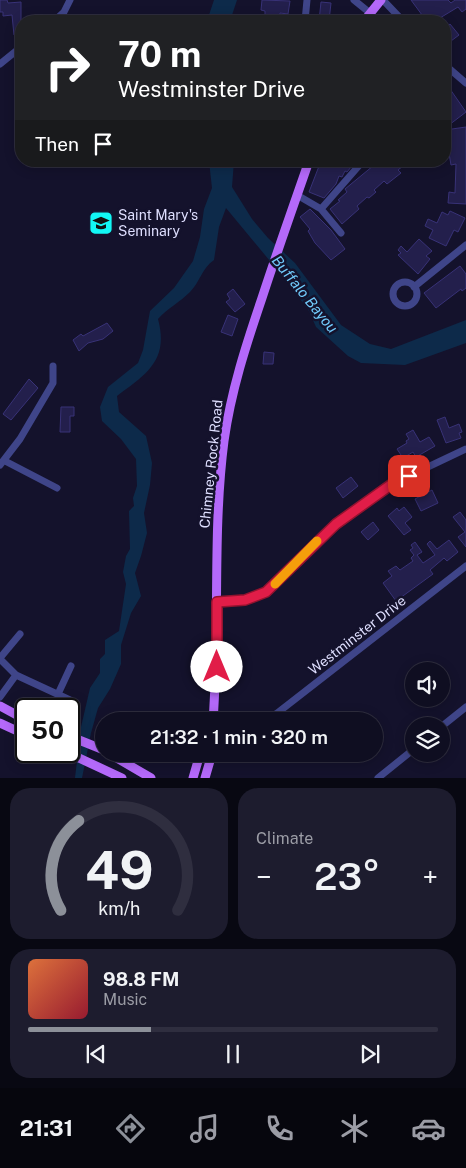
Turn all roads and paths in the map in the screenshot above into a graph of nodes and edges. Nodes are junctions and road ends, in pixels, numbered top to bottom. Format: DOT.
graph roads {
  1 [pos="70,0"];
  2 [pos="308,0"];
  3 [pos="354,0"];
  4 [pos="382,0"];
  5 [pos="61,15"];
  6 [pos="306,15"];
  7 [pos="365,15"];
  8 [pos="369,15"];
  9 [pos="397,15"];
  10 [pos="15,52"];
  11 [pos="0,64"];
  12 [pos="451,69"];
  13 [pos="466,83"];
  14 [pos="307,167"];
  15 [pos="358,167"];
  16 [pos="297,195"];
  17 [pos="321,209"];
  18 [pos="341,233"];
  19 [pos="466,245"];
  20 [pos="414,287"];
  21 [pos="53,366"];
  22 [pos="466,449"];
  23 [pos="2,463"];
  24 [pos="57,488"];
  25 [pos="466,566"];
  26 [pos="217,602"];
  27 [pos="20,634"];
  28 [pos="0,658"];
  29 [pos="71,666"];
  30 [pos="16,675"];
  31 [pos="58,694"];
  32 [pos="0,697"];
  33 [pos="66,698"];
  34 [pos="0,706"];
  35 [pos="466,707"];
  36 [pos="214,712"];
  37 [pos="279,712"];
  38 [pos="15,714"];
  39 [pos="450,720"];
  40 [pos="0,723"];
  41 [pos="15,730"];
  42 [pos="80,740"];
  43 [pos="95,746"];
  44 [pos="405,756"];
  45 [pos="80,758"];
  46 [pos="124,762"];
  47 [pos="198,762"];
  48 [pos="210,762"];
  49 [pos="122,778"];
  50 [pos="151,778"];
  51 [pos="193,778"];
  52 [pos="205,778"];
  53 [pos="378,778"];
  1 -- 5 [label="street"];
  2 -- 6 [label="street"];
  3 -- 7 [label="street"];
  4 -- 8 [label="main road"];
  4 -- 9 [label="street"];
  10 -- 11 [label="street"];
  12 -- 13 [label="street"];
  14 -- 16 [label="main road, Chimney Rock Road"];
  15 -- 17 [label="street"];
  16 -- 17 [label="street"];
  16 -- 26 [label="main road, Chimney Rock Road"];
  17 -- 18 [label="street"];
  19 -- 20 [label="street"];
  21 -- 23 [label="street"];
  22 -- 26 [label="street"];
  23 -- 24 [label="street"];
  25 -- 37 [label="street, Westminster Drive"];
  26 -- 36 [label="main road, Chimney Rock Road"];
  27 -- 28 [label="street"];
  28 -- 30 [label="street"];
  29 -- 31 [label="street"];
  30 -- 31 [label="street"];
  30 -- 32 [label="street"];
  31 -- 33 [label="street"];
  34 -- 38 [label="main road"];
  35 -- 39 [label="street"];
  40 -- 41 [label="main road"];
  42 -- 43 [label="main road"];
  44 -- 53 [label="street"];
  45 -- 49 [label="main road"];
  46 -- 50 [label="main road"];
  47 -- 51 [label="main road"];
  48 -- 52 [label="main road"];
}
